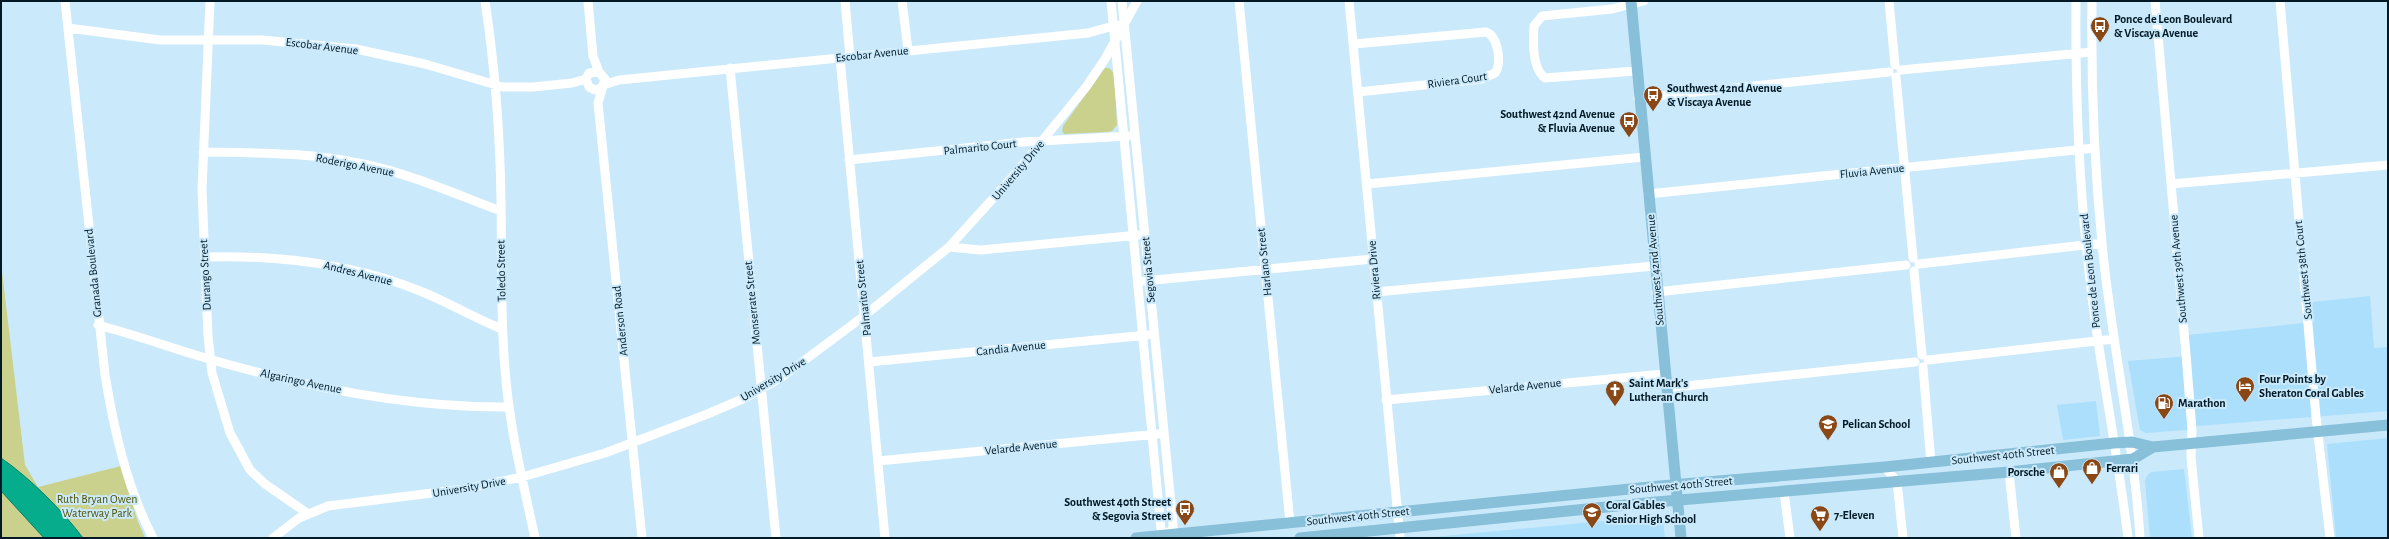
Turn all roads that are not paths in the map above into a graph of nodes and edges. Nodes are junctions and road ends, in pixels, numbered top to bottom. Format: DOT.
graph roads {
  1 [pos="65,1"];
  2 [pos="210,1"];
  3 [pos="485,1"];
  4 [pos="588,1"];
  5 [pos="844,1"];
  6 [pos="902,1"];
  7 [pos="1111,1"];
  8 [pos="1122,1"];
  9 [pos="1137,1"];
  10 [pos="1239,1"];
  11 [pos="1349,1"];
  12 [pos="1644,1"];
  13 [pos="1889,1"];
  14 [pos="2076,1"];
  15 [pos="2092,1"];
  16 [pos="2155,1"];
  17 [pos="2280,1"];
  18 [pos="1631,3"];
  19 [pos="1124,23"];
  20 [pos="1113,27"];
  21 [pos="68,28"];
  22 [pos="208,40"];
  23 [pos="1115,42"];
  24 [pos="1354,44"];
  25 [pos="908,50"];
  26 [pos="2076,52"];
  27 [pos="2092,52"];
  28 [pos="850,57"];
  29 [pos="840,58"];
  30 [pos="730,68"];
  31 [pos="1636,71"];
  32 [pos="1895,71"];
  33 [pos="595,81"];
  34 [pos="495,85"];
  35 [pos="1358,92"];
  36 [pos="1638,98"];
  37 [pos="1135,135"];
  38 [pos="1123,136"];
  39 [pos="1042,141"];
  40 [pos="2095,148"];
  41 [pos="2078,149"];
  42 [pos="203,152"];
  43 [pos="1644,157"];
  44 [pos="849,160"];
  45 [pos="2388,165"];
  46 [pos="1904,167"];
  47 [pos="2294,173"];
  48 [pos="1367,184"];
  49 [pos="2171,184"];
  50 [pos="1648,194"];
  51 [pos="501,211"];
  52 [pos="1144,234"];
  53 [pos="1133,235"];
  54 [pos="2102,243"];
  55 [pos="2087,246"];
  56 [pos="948,247"];
  57 [pos="205,257"];
  58 [pos="1373,259"];
  59 [pos="1913,264"];
  60 [pos="1654,266"];
  61 [pos="1265,270"];
  62 [pos="1149,281"];
  63 [pos="1138,282"];
  64 [pos="1376,292"];
  65 [pos="1656,292"];
  66 [pos="864,316"];
  67 [pos="98,325"];
  68 [pos="502,329"];
  69 [pos="1154,334"];
  70 [pos="1143,335"];
  71 [pos="2114,339"];
  72 [pos="2098,341"];
  73 [pos="210,359"];
  74 [pos="1922,361"];
  75 [pos="869,362"];
  76 [pos="1664,374"];
  77 [pos="1666,388"];
  78 [pos="761,389"];
  79 [pos="1386,400"];
  80 [pos="509,407"];
  81 [pos="2388,425"];
  82 [pos="2318,431"];
  83 [pos="1163,433"];
  84 [pos="1152,434"];
  85 [pos="2132,442"];
  86 [pos="2191,442"];
  87 [pos="2114,443"];
  88 [pos="632,444"];
  89 [pos="2153,446"];
  90 [pos="2133,459"];
  91 [pos="2118,460"];
  92 [pos="878,461"];
  93 [pos="1931,463"];
  94 [pos="1885,467"];
  95 [pos="2009,472"];
  96 [pos="522,477"];
  97 [pos="1897,482"];
  98 [pos="1675,484"];
  99 [pos="1784,492"];
  100 [pos="1677,500"];
  101 [pos="1397,512"];
  102 [pos="307,513"];
  103 [pos="1290,523"];
  104 [pos="1400,533"];
  105 [pos="1165,537"];
  106 [pos="153,538"];
  107 [pos="273,538"];
  108 [pos="535,538"];
  109 [pos="642,538"];
  110 [pos="776,538"];
  111 [pos="885,538"];
  112 [pos="1136,538"];
  113 [pos="1300,538"];
  114 [pos="1681,538"];
  115 [pos="1790,538"];
  116 [pos="1903,538"];
  117 [pos="2016,538"];
  118 [pos="2128,538"];
  119 [pos="2140,538"];
  120 [pos="2199,538"];
  121 [pos="2330,538"];
  1 -- 21 [label="street, Granada Boulevard"];
  2 -- 22 [label="street, Durango Street"];
  3 -- 34 [label="street, Toledo Street"];
  4 -- 33 [label="street"];
  5 -- 28 [label="street"];
  6 -- 25 [label="street"];
  7 -- 20 [label="street, Segovia Street"];
  8 -- 19 [label="street, Segovia Street"];
  9 -- 19 [label="street, University Drive"];
  10 -- 61 [label="street, Harlano Street"];
  11 -- 24 [label="street, Riviera Drive"];
  12 -- 18 [label="street"];
  13 -- 32 [label="street"];
  14 -- 26 [label="street, Ponce de Leon Boulevard"];
  15 -- 27 [label="street, Ponce de Leon Boulevard"];
  16 -- 49 [label="street, Southwest 39th Avenue"];
  17 -- 47 [label="street, Southwest 38th Court"];
  18 -- 31 [label="main road, Southwest 42nd Avenue"];
  18 -- 31 [label="street"];
  19 -- 20 [label="street, Escobar Avenue"];
  19 -- 23 [label="street, University Drive"];
  19 -- 37 [label="street, Segovia Street"];
  20 -- 23 [label="street, Segovia Street"];
  20 -- 25 [label="street, Escobar Avenue"];
  21 -- 22 [label="street, Escobar Avenue"];
  21 -- 67 [label="street, Granada Boulevard"];
  22 -- 34 [label="street, Escobar Avenue"];
  22 -- 42 [label="street, Durango Street"];
  23 -- 38 [label="street, Segovia Street"];
  23 -- 39 [label="street, University Drive"];
  24 -- 35 [label="street, Riviera Drive"];
  24 -- 35 [label="street, Riviera Court"];
  25 -- 28 [label="street, Escobar Avenue"];
  26 -- 27 [label="street"];
  26 -- 32 [label="street"];
  26 -- 41 [label="street, Ponce de Leon Boulevard"];
  27 -- 40 [label="street, Ponce de Leon Boulevard"];
  28 -- 29 [label="street, Escobar Avenue"];
  29 -- 30 [label="street, Escobar Avenue"];
  29 -- 44 [label="street, Palmarito Street"];
  30 -- 33 [label="street, Escobar Avenue"];
  30 -- 78 [label="street, Monserrate Street"];
  31 -- 36 [label="main road, Southwest 42nd Avenue"];
  32 -- 36 [label="street"];
  32 -- 46 [label="street"];
  33 -- 34 [label="street, Escobar Avenue"];
  33 -- 88 [label="street, Anderson Road"];
  34 -- 51 [label="street, Toledo Street"];
  35 -- 48 [label="street, Riviera Drive"];
  36 -- 43 [label="main road, Southwest 42nd Avenue"];
  37 -- 38 [label="street, Palmarito Court"];
  37 -- 52 [label="street, Segovia Street"];
  38 -- 39 [label="street, Palmarito Court"];
  38 -- 53 [label="street, Segovia Street"];
  39 -- 44 [label="street, Palmarito Court"];
  39 -- 56 [label="street, University Drive"];
  40 -- 41 [label="street, Fluvia Avenue"];
  40 -- 54 [label="street, Ponce de Leon Boulevard"];
  41 -- 46 [label="street, Fluvia Avenue"];
  41 -- 55 [label="street, Ponce de Leon Boulevard"];
  42 -- 51 [label="street, Roderigo Avenue"];
  42 -- 57 [label="street, Durango Street"];
  43 -- 48 [label="street"];
  43 -- 50 [label="main road, Southwest 42nd Avenue"];
  44 -- 66 [label="street, Palmarito Street"];
  45 -- 47 [label="street"];
  46 -- 50 [label="street, Fluvia Avenue"];
  46 -- 59 [label="street"];
  47 -- 49 [label="street"];
  47 -- 82 [label="street, Southwest 38th Court"];
  48 -- 58 [label="street, Riviera Drive"];
  49 -- 86 [label="street, Southwest 39th Avenue"];
  50 -- 60 [label="main road, Southwest 42nd Avenue"];
  51 -- 68 [label="street, Toledo Street"];
  52 -- 53 [label="street"];
  52 -- 62 [label="street, Segovia Street"];
  53 -- 56 [label="street"];
  53 -- 63 [label="street, Segovia Street"];
  54 -- 55 [label="street"];
  54 -- 71 [label="street, Ponce de Leon Boulevard"];
  55 -- 59 [label="street"];
  55 -- 72 [label="street, Ponce de Leon Boulevard"];
  56 -- 66 [label="street, University Drive"];
  57 -- 68 [label="street, Andres Avenue"];
  57 -- 73 [label="street, Durango Street"];
  58 -- 61 [label="street"];
  58 -- 64 [label="street, Riviera Drive"];
  59 -- 65 [label="street"];
  59 -- 74 [label="street"];
  60 -- 64 [label="street"];
  60 -- 65 [label="main road, Southwest 42nd Avenue"];
  61 -- 62 [label="street"];
  61 -- 103 [label="street, Harlano Street"];
  62 -- 63 [label="street"];
  62 -- 69 [label="street, Segovia Street"];
  63 -- 70 [label="street, Segovia Street"];
  64 -- 79 [label="street, Riviera Drive"];
  65 -- 76 [label="main road, Southwest 42nd Avenue"];
  66 -- 75 [label="street, Palmarito Street"];
  66 -- 78 [label="street, University Drive"];
  67 -- 73 [label="street, Algaringo Avenue"];
  67 -- 106 [label="street, Granada Boulevard"];
  68 -- 80 [label="street, Toledo Street"];
  69 -- 70 [label="street, Candia Avenue"];
  69 -- 83 [label="street, Segovia Street"];
  70 -- 75 [label="street, Candia Avenue"];
  70 -- 84 [label="street, Segovia Street"];
  71 -- 72 [label="street"];
  71 -- 85 [label="street, Ponce de Leon Boulevard"];
  72 -- 74 [label="street"];
  72 -- 87 [label="street, Ponce de Leon Boulevard"];
  73 -- 80 [label="street, Algaringo Avenue"];
  73 -- 102 [label="street, Durango Street"];
  74 -- 77 [label="street"];
  74 -- 93 [label="street"];
  75 -- 92 [label="street, Palmarito Street"];
  76 -- 77 [label="main road, Southwest 42nd Avenue"];
  76 -- 79 [label="street, Velarde Avenue"];
  77 -- 98 [label="main road, Southwest 42nd Avenue"];
  78 -- 88 [label="street, University Drive"];
  78 -- 110 [label="street, Monserrate Street"];
  79 -- 101 [label="street, Riviera Drive"];
  80 -- 96 [label="street, Toledo Street"];
  81 -- 82 [label="main road, Southwest 40th Street"];
  82 -- 86 [label="main road, Southwest 40th Street"];
  82 -- 121 [label="street, Southwest 38th Court"];
  83 -- 84 [label="street, Velarde Avenue"];
  83 -- 105 [label="street, Segovia Street"];
  84 -- 92 [label="street, Velarde Avenue"];
  84 -- 105 [label="street, Segovia Street"];
  85 -- 87 [label="main road, Southwest 40th Street"];
  85 -- 89 [label="main road, Southwest 40th Street"];
  85 -- 90 [label="street, Ponce de Leon Boulevard"];
  86 -- 89 [label="main road, Southwest 40th Street"];
  86 -- 120 [label="street, Southwest 39th Avenue"];
  87 -- 91 [label="street, Ponce de Leon Boulevard"];
  87 -- 93 [label="main road, Southwest 40th Street"];
  88 -- 96 [label="street, University Drive"];
  88 -- 109 [label="street, Anderson Road"];
  89 -- 90 [label="main road, Southwest 40th Street"];
  90 -- 91 [label="main road, Southwest 40th Street"];
  90 -- 119 [label="street, Ponce de Leon Boulevard"];
  91 -- 95 [label="main road, Southwest 40th Street"];
  91 -- 118 [label="street, Ponce de Leon Boulevard"];
  92 -- 111 [label="street, Palmarito Street"];
  93 -- 94 [label="main road, Southwest 40th Street"];
  94 -- 97 [label="street"];
  94 -- 98 [label="main road, Southwest 40th Street"];
  95 -- 97 [label="main road, Southwest 40th Street"];
  95 -- 117 [label="street"];
  96 -- 102 [label="street, University Drive"];
  96 -- 108 [label="street, Toledo Street"];
  97 -- 99 [label="main road, Southwest 40th Street"];
  97 -- 116 [label="street"];
  98 -- 100 [label="main road, Southwest 42nd Avenue"];
  98 -- 101 [label="main road, Southwest 40th Street"];
  99 -- 100 [label="main road, Southwest 40th Street"];
  99 -- 115 [label="street"];
  100 -- 104 [label="main road, Southwest 40th Street"];
  100 -- 114 [label="main road, Southwest 42nd Avenue"];
  101 -- 103 [label="main road, Southwest 40th Street"];
  101 -- 104 [label="street, Riviera Drive"];
  102 -- 107 [label="street, University Drive"];
  103 -- 105 [label="main road, Southwest 40th Street"];
  104 -- 113 [label="main road, Southwest 40th Street"];
  105 -- 112 [label="main road, Southwest 40th Street"];
}
